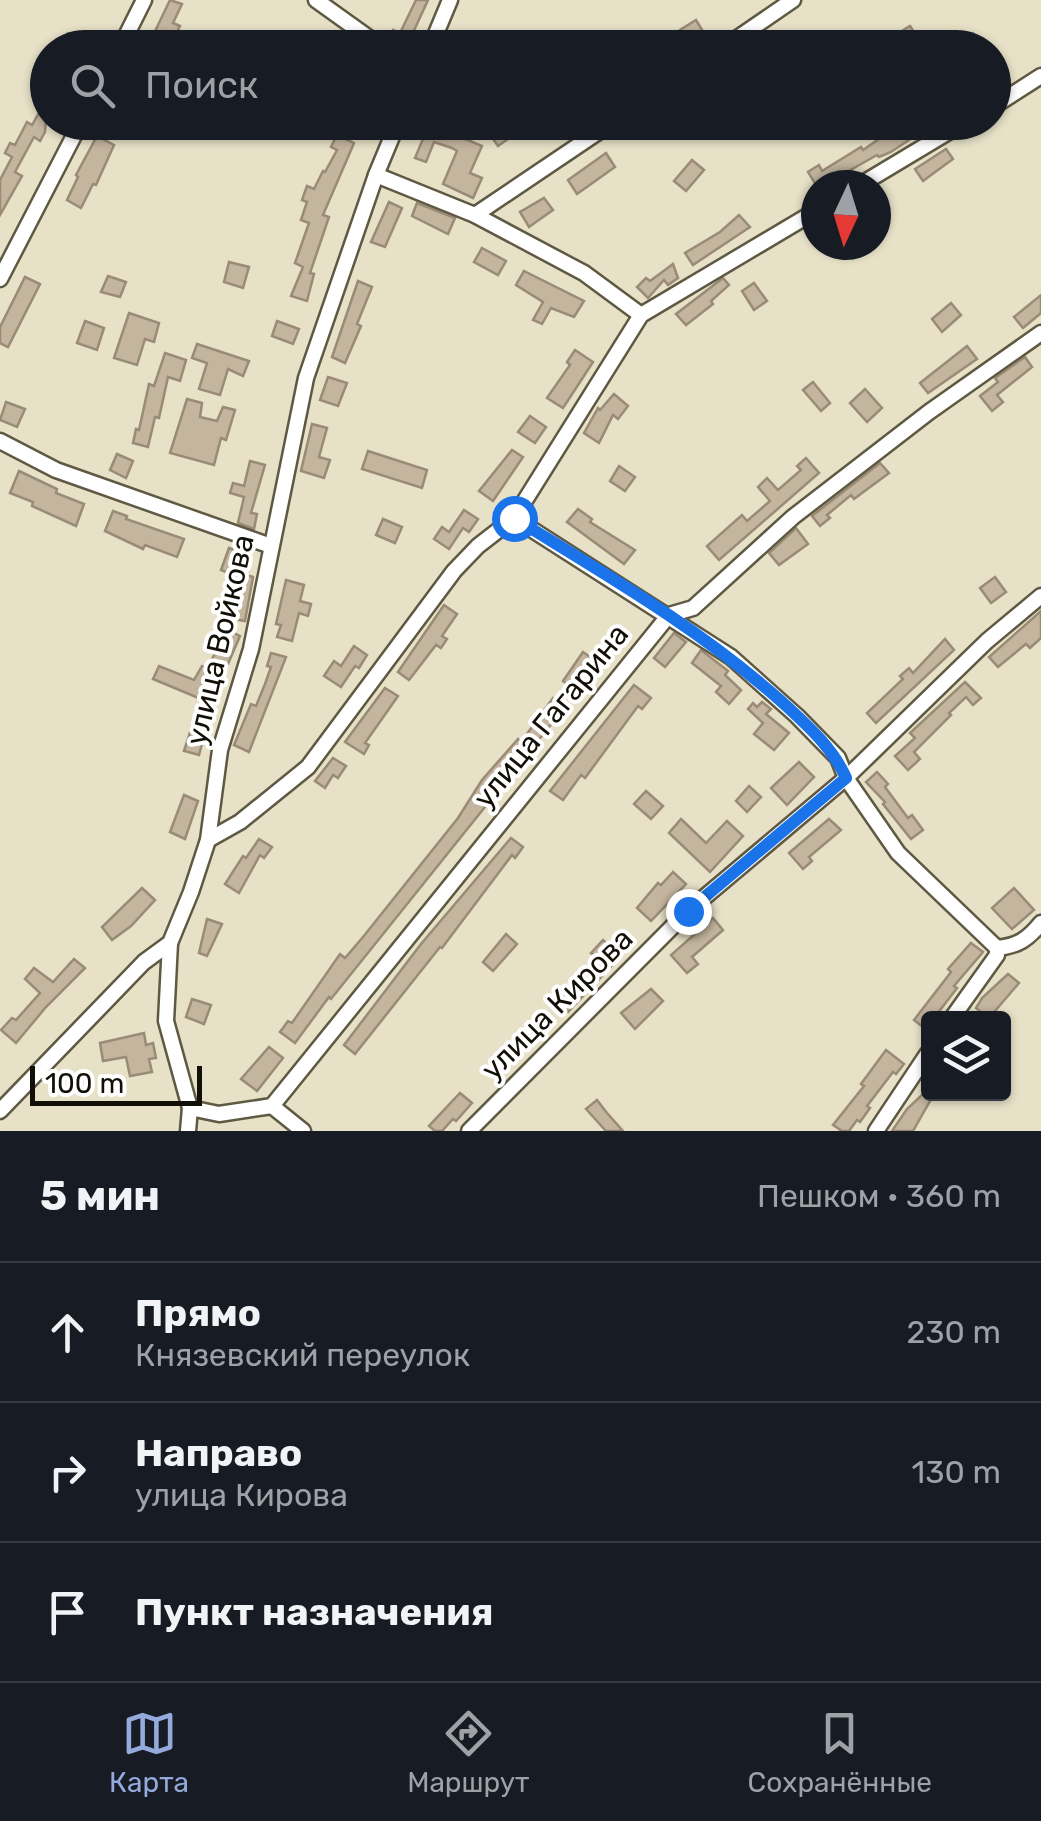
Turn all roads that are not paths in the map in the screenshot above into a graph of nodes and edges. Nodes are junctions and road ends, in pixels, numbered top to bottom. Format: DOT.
graph roads {
  1 [pos="144,0"];
  2 [pos="316,0"];
  3 [pos="450,0"];
  4 [pos="793,0"];
  5 [pos="129,30"];
  6 [pos="357,30"];
  7 [pos="438,30"];
  8 [pos="750,30"];
  9 [pos="1041,76"];
  10 [pos="1011,95"];
  11 [pos="72,140"];
  12 [pos="391,140"];
  13 [pos="587,140"];
  14 [pos="935,140"];
  15 [pos="885,170"];
  16 [pos="376,175"];
  17 [pos="474,214"];
  18 [pos="801,220"];
  19 [pos="0,279"];
  20 [pos="642,315"];
  21 [pos="1041,333"];
  22 [pos="0,441"];
  23 [pos="514,518"];
  24 [pos="271,546"];
  25 [pos="1041,596"];
  26 [pos="670,615"];
  27 [pos="846,778"];
  28 [pos="208,840"];
  29 [pos="1041,924"];
  30 [pos="170,943"];
  31 [pos="997,948"];
  32 [pos="957,1011"];
  33 [pos="921,1064"];
  34 [pos="272,1106"];
  35 [pos="190,1108"];
  36 [pos="0,1111"];
  37 [pos="188,1131"];
  38 [pos="304,1131"];
  39 [pos="469,1131"];
  40 [pos="876,1131"];
  1 -- 5 [label="street"];
  2 -- 6 [label="street"];
  3 -- 7 [label="street"];
  4 -- 8 [label="street"];
  9 -- 10 [label="street"];
  11 -- 19 [label="street"];
  12 -- 16 [label="street, улица Войкова"];
  13 -- 17 [label="street"];
  14 -- 15 [label="street"];
  16 -- 17 [label="street"];
  16 -- 24 [label="street, улица Войкова"];
  17 -- 20 [label="street"];
  18 -- 20 [label="street"];
  20 -- 23 [label="street"];
  21 -- 26 [label="street, улица Гагарина"];
  22 -- 24 [label="street"];
  23 -- 26 [label="street"];
  23 -- 28 [label="street"];
  24 -- 28 [label="street, улица Войкова"];
  25 -- 27 [label="street, улица Кирова"];
  26 -- 27 [label="street"];
  26 -- 34 [label="street, улица Гагарина"];
  27 -- 31 [label="street"];
  27 -- 39 [label="street, улица Кирова"];
  28 -- 30 [label="street, улица Войкова"];
  29 -- 31 [label="street"];
  30 -- 35 [label="street"];
  30 -- 36 [label="street, улица Войкова"];
  31 -- 32 [label="street"];
  33 -- 40 [label="street"];
  34 -- 35 [label="street"];
  34 -- 38 [label="street"];
  35 -- 37 [label="street"];
}
